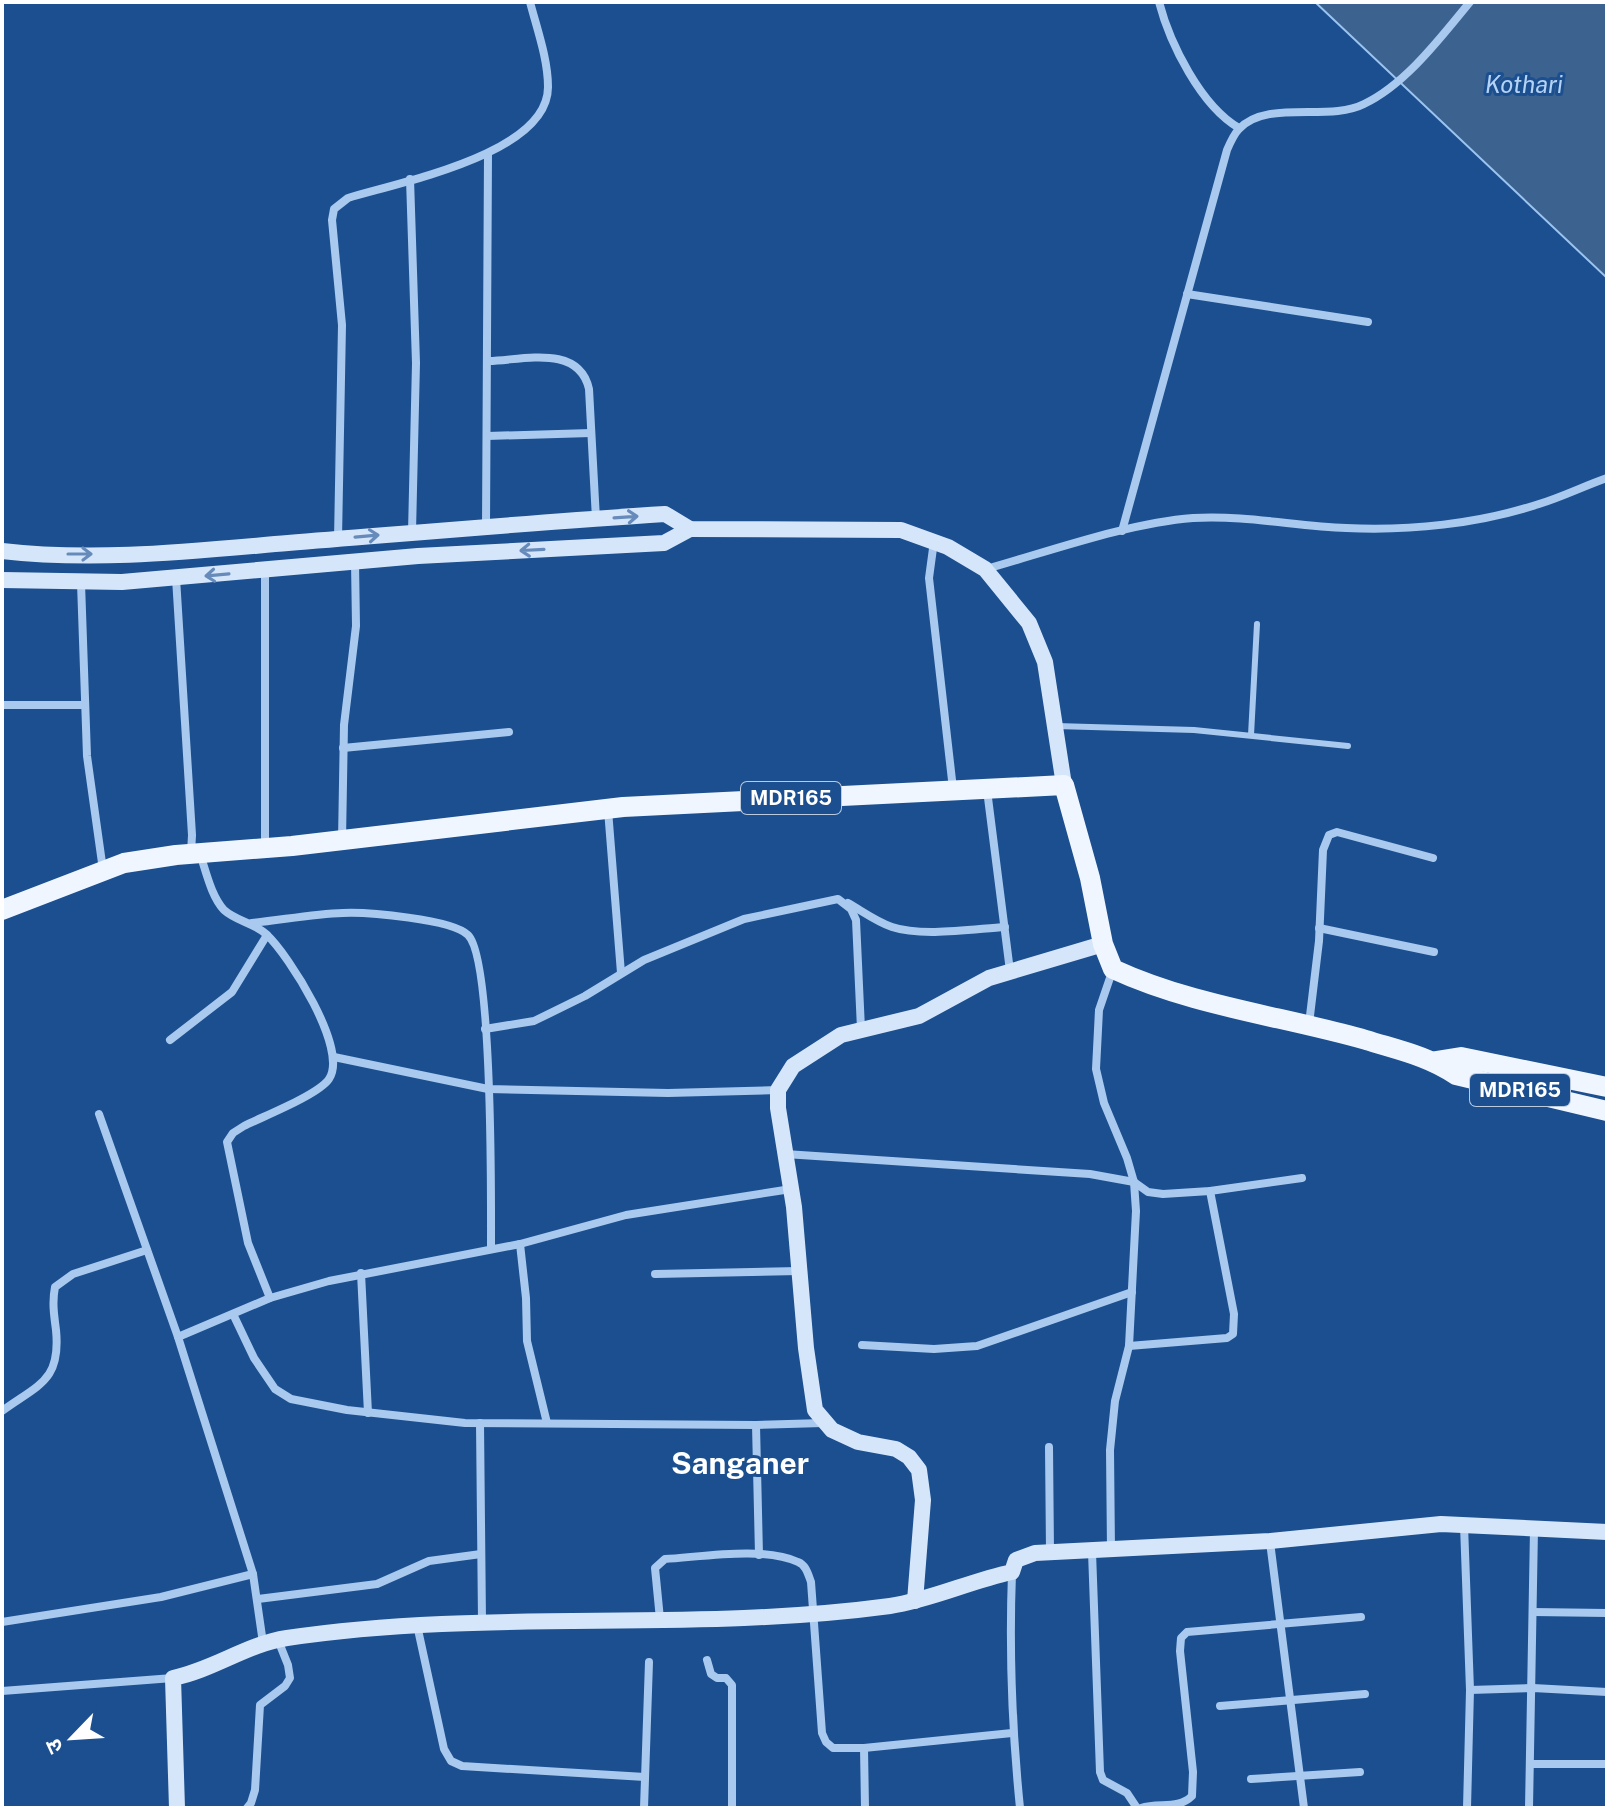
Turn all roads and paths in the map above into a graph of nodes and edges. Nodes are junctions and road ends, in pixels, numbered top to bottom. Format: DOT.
graph roads {
  1 [pos="530,2"];
  2 [pos="1159,2"];
  3 [pos="1470,2"];
  4 [pos="1239,128"];
  5 [pos="488,154"];
  6 [pos="410,179"];
  7 [pos="1187,294"];
  8 [pos="1368,322"];
  9 [pos="489,361"];
  10 [pos="591,433"];
  11 [pos="487,436"];
  12 [pos="1607,478"];
  13 [pos="596,519"];
  14 [pos="486,526"];
  15 [pos="690,529"];
  16 [pos="1122,531"];
  17 [pos="412,532"];
  18 [pos="338,539"];
  19 [pos="934,541"];
  20 [pos="2,551"];
  21 [pos="355,561"];
  22 [pos="985,569"];
  23 [pos="265,571"];
  24 [pos="176,578"];
  25 [pos="2,580"];
  26 [pos="81,583"];
  27 [pos="1257,624"];
  28 [pos="2,705"];
  29 [pos="84,705"];
  30 [pos="1055,726"];
  31 [pos="509,732"];
  32 [pos="1251,735"];
  33 [pos="1348,746"];
  34 [pos="343,748"];
  35 [pos="1064,785"];
  36 [pos="987,789"];
  37 [pos="953,790"];
  38 [pos="608,809"];
  39 [pos="342,841"];
  40 [pos="265,848"];
  41 [pos="195,854"];
  42 [pos="1433,858"];
  43 [pos="103,870"];
  44 [pos="845,902"];
  45 [pos="2,910"];
  46 [pos="252,923"];
  47 [pos="1005,927"];
  48 [pos="1319,928"];
  49 [pos="267,935"];
  50 [pos="1103,944"];
  51 [pos="1434,952"];
  52 [pos="1113,969"];
  53 [pos="1010,971"];
  54 [pos="621,973"];
  55 [pos="1309,1024"];
  56 [pos="485,1029"];
  57 [pos="861,1029"];
  58 [pos="170,1040"];
  59 [pos="334,1057"];
  60 [pos="1436,1061"];
  61 [pos="1607,1087"];
  62 [pos="488,1089"];
  63 [pos="778,1090"];
  64 [pos="1607,1111"];
  65 [pos="99,1114"];
  66 [pos="785,1154"];
  67 [pos="1302,1178"];
  68 [pos="1134,1182"];
  69 [pos="791,1189"];
  70 [pos="1210,1191"];
  71 [pos="520,1244"];
  72 [pos="491,1249"];
  73 [pos="147,1250"];
  74 [pos="800,1271"];
  75 [pos="361,1273"];
  76 [pos="655,1274"];
  77 [pos="1132,1292"];
  78 [pos="270,1298"];
  79 [pos="233,1314"];
  80 [pos="178,1337"];
  81 [pos="862,1345"];
  82 [pos="1129,1346"];
  83 [pos="2,1411"];
  84 [pos="368,1413"];
  85 [pos="480,1423"];
  86 [pos="547,1423"];
  87 [pos="824,1423"];
  88 [pos="756,1425"];
  89 [pos="1049,1447"];
  90 [pos="1464,1525"];
  91 [pos="1534,1528"];
  92 [pos="1607,1532"];
  93 [pos="1270,1541"];
  94 [pos="1111,1551"];
  95 [pos="1050,1552"];
  96 [pos="1092,1552"];
  97 [pos="481,1554"];
  98 [pos="759,1555"];
  99 [pos="1012,1572"];
  100 [pos="253,1574"];
  101 [pos="258,1599"];
  102 [pos="915,1601"];
  103 [pos="1533,1612"];
  104 [pos="1607,1613"];
  105 [pos="812,1614"];
  106 [pos="1361,1617"];
  107 [pos="660,1619"];
  108 [pos="482,1621"];
  109 [pos="2,1622"];
  110 [pos="1280,1624"];
  111 [pos="417,1625"];
  112 [pos="270,1642"];
  113 [pos="707,1660"];
  114 [pos="649,1662"];
  115 [pos="173,1678"];
  116 [pos="1533,1688"];
  117 [pos="1470,1690"];
  118 [pos="2,1691"];
  119 [pos="1607,1692"];
  120 [pos="1365,1694"];
  121 [pos="1290,1701"];
  122 [pos="1220,1706"];
  123 [pos="1012,1733"];
  124 [pos="864,1748"];
  125 [pos="1531,1764"];
  126 [pos="1607,1764"];
  127 [pos="1360,1772"];
  128 [pos="1300,1776"];
  129 [pos="645,1777"];
  130 [pos="1251,1779"];
  131 [pos="177,1808"];
  132 [pos="247,1808"];
  133 [pos="644,1808"];
  134 [pos="732,1808"];
  135 [pos="865,1808"];
  136 [pos="1020,1808"];
  137 [pos="1139,1808"];
  138 [pos="1304,1808"];
  139 [pos="1467,1808"];
  140 [pos="1529,1808"];
  1 -- 5 [label="street"];
  2 -- 4 [label="street"];
  3 -- 4 [label="street"];
  4 -- 7 [label="street"];
  5 -- 6 [label="street"];
  5 -- 9 [label="street"];
  6 -- 17 [label="street"];
  6 -- 18 [label="street"];
  7 -- 8 [label="street"];
  7 -- 16 [label="street"];
  9 -- 10 [label="street"];
  9 -- 11 [label="street"];
  10 -- 11 [label="street"];
  10 -- 13 [label="street"];
  11 -- 14 [label="street"];
  12 -- 16 [label="street"];
  13 -- 14 [label="street"];
  13 -- 15 [label="street, one-way"];
  14 -- 17 [label="street"];
  15 -- 19 [label="street"];
  15 -- 21 [label="street, one-way"];
  16 -- 22 [label="street"];
  18 -- 17 [label="street, one-way"];
  20 -- 18 [label="street, one-way"];
  19 -- 22 [label="street"];
  19 -- 37 [label="street"];
  21 -- 23 [label="street"];
  21 -- 34 [label="street"];
  22 -- 30 [label="street"];
  23 -- 24 [label="street, one-way"];
  23 -- 40 [label="street"];
  24 -- 26 [label="street"];
  24 -- 41 [label="street"];
  25 -- 26 [label="street"];
  26 -- 29 [label="street"];
  27 -- 32 [label="lane"];
  28 -- 29 [label="street"];
  29 -- 43 [label="street"];
  30 -- 32 [label="lane"];
  30 -- 35 [label="street"];
  31 -- 34 [label="street"];
  32 -- 33 [label="lane"];
  34 -- 39 [label="street"];
  35 -- 36 [label="main road, MDR165"];
  35 -- 50 [label="main road"];
  36 -- 37 [label="main road, MDR165"];
  36 -- 47 [label="street"];
  37 -- 38 [label="main road, MDR165"];
  38 -- 39 [label="main road, MDR165"];
  38 -- 54 [label="street"];
  39 -- 40 [label="main road, MDR165"];
  40 -- 41 [label="main road, MDR165"];
  41 -- 43 [label="main road, MDR165"];
  41 -- 46 [label="street"];
  42 -- 48 [label="street"];
  43 -- 45 [label="main road, MDR165"];
  44 -- 47 [label="street"];
  44 -- 54 [label="street"];
  44 -- 57 [label="street"];
  46 -- 49 [label="street"];
  46 -- 56 [label="street"];
  47 -- 53 [label="street"];
  48 -- 51 [label="street"];
  48 -- 55 [label="street"];
  49 -- 58 [label="street"];
  49 -- 59 [label="street"];
  50 -- 52 [label="main road"];
  50 -- 53 [label="street"];
  52 -- 55 [label="main road, MDR165"];
  52 -- 68 [label="street"];
  53 -- 57 [label="street"];
  54 -- 56 [label="street"];
  55 -- 60 [label="main road, MDR165"];
  56 -- 62 [label="street"];
  57 -- 63 [label="street"];
  59 -- 62 [label="street"];
  59 -- 78 [label="street"];
  60 -- 61 [label="main road, MDR165"];
  60 -- 64 [label="main road, MDR165"];
  62 -- 63 [label="street"];
  62 -- 72 [label="street"];
  63 -- 66 [label="street"];
  65 -- 73 [label="street"];
  66 -- 68 [label="street"];
  66 -- 69 [label="street"];
  67 -- 70 [label="street"];
  68 -- 70 [label="street"];
  68 -- 77 [label="street"];
  69 -- 71 [label="street"];
  69 -- 74 [label="street"];
  70 -- 82 [label="street"];
  71 -- 72 [label="street"];
  71 -- 86 [label="street"];
  72 -- 75 [label="street"];
  73 -- 80 [label="street"];
  73 -- 83 [label="street"];
  74 -- 76 [label="street"];
  74 -- 87 [label="street"];
  75 -- 78 [label="street"];
  75 -- 84 [label="street"];
  77 -- 81 [label="street"];
  77 -- 82 [label="street"];
  78 -- 79 [label="street"];
  79 -- 80 [label="street"];
  79 -- 84 [label="street"];
  80 -- 100 [label="street"];
  82 -- 94 [label="street"];
  84 -- 85 [label="street"];
  85 -- 86 [label="street"];
  85 -- 97 [label="street"];
  86 -- 88 [label="street"];
  87 -- 88 [label="street"];
  87 -- 102 [label="street"];
  88 -- 98 [label="street"];
  89 -- 95 [label="street"];
  90 -- 91 [label="street"];
  90 -- 93 [label="street"];
  90 -- 117 [label="street"];
  91 -- 92 [label="street"];
  91 -- 103 [label="street"];
  93 -- 94 [label="street"];
  93 -- 110 [label="street"];
  94 -- 96 [label="street"];
  95 -- 96 [label="street"];
  95 -- 99 [label="street"];
  96 -- 137 [label="street"];
  97 -- 101 [label="street"];
  97 -- 108 [label="street"];
  98 -- 105 [label="street"];
  98 -- 107 [label="street"];
  99 -- 102 [label="street"];
  99 -- 123 [label="street"];
  100 -- 101 [label="street"];
  100 -- 109 [label="street"];
  101 -- 112 [label="street"];
  102 -- 105 [label="street"];
  103 -- 104 [label="street"];
  103 -- 116 [label="street"];
  105 -- 107 [label="street"];
  105 -- 124 [label="street"];
  106 -- 110 [label="street"];
  107 -- 108 [label="street"];
  108 -- 111 [label="street"];
  110 -- 121 [label="street"];
  110 -- 137 [label="street"];
  111 -- 112 [label="street"];
  111 -- 129 [label="street"];
  112 -- 115 [label="street"];
  112 -- 132 [label="street"];
  113 -- 134 [label="street"];
  114 -- 129 [label="street"];
  115 -- 118 [label="street"];
  115 -- 131 [label="street"];
  116 -- 117 [label="street"];
  116 -- 119 [label="street"];
  116 -- 125 [label="street"];
  117 -- 139 [label="street"];
  120 -- 121 [label="street"];
  121 -- 122 [label="street"];
  121 -- 128 [label="street"];
  123 -- 124 [label="street"];
  123 -- 136 [label="street"];
  124 -- 135 [label="street"];
  125 -- 126 [label="street"];
  125 -- 140 [label="street"];
  127 -- 128 [label="street"];
  128 -- 130 [label="street"];
  128 -- 138 [label="street"];
  129 -- 133 [label="street"];
}
